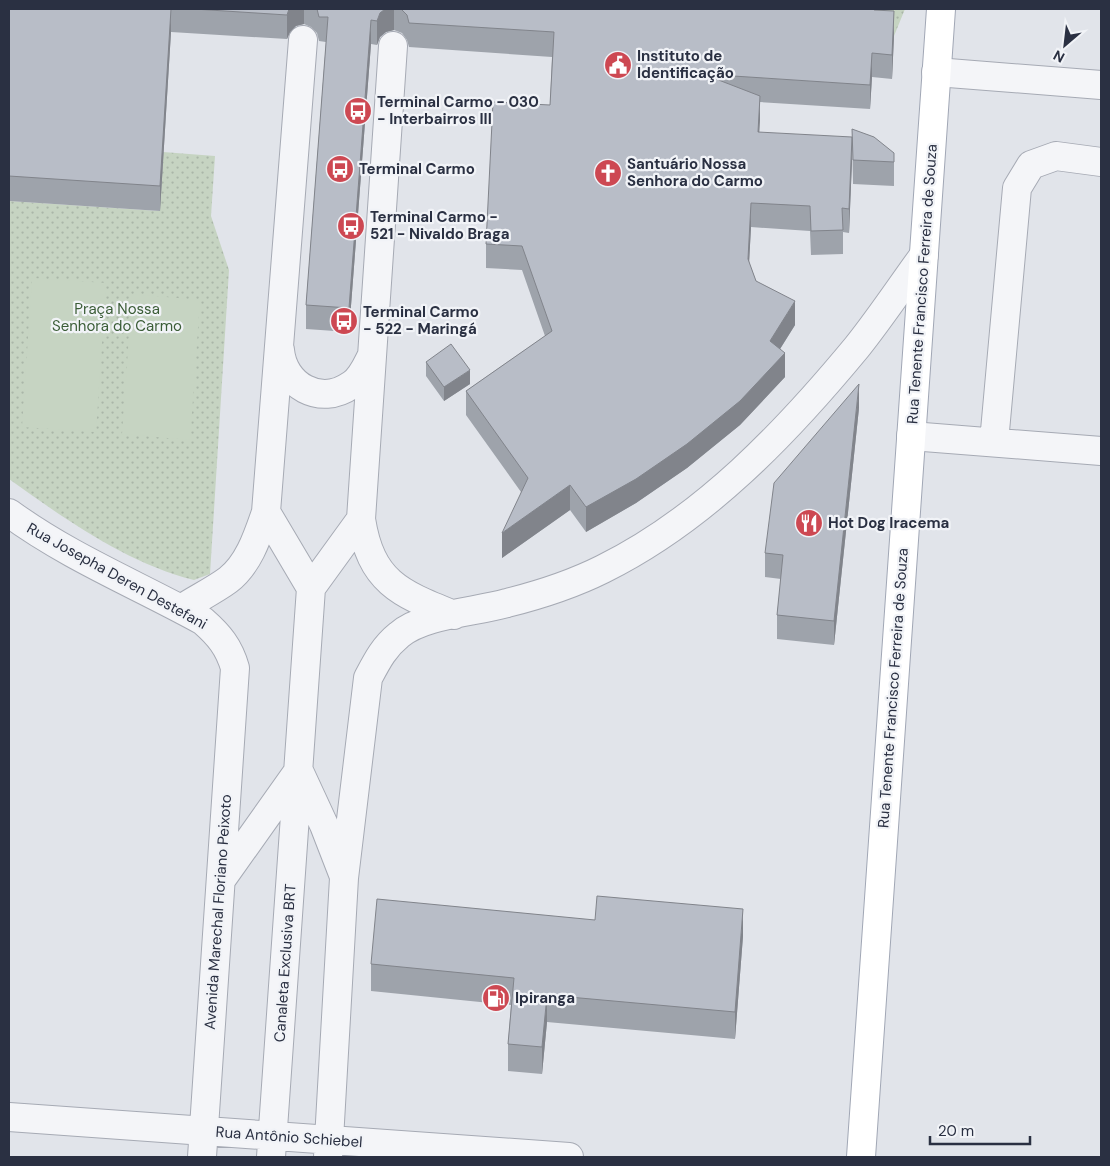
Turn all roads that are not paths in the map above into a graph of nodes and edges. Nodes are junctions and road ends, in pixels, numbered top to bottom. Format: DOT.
graph roads {
  1 [pos="939,9"];
  2 [pos="303,40"];
  3 [pos="392,46"];
  4 [pos="936,72"];
  5 [pos="1101,84"];
  6 [pos="1101,162"];
  7 [pos="924,255"];
  8 [pos="279,346"];
  9 [pos="371,357"];
  10 [pos="911,436"];
  11 [pos="994,442"];
  12 [pos="1101,451"];
  13 [pos="266,512"];
  14 [pos="9,513"];
  15 [pos="360,519"];
  16 [pos="311,588"];
  17 [pos="181,609"];
  18 [pos="454,615"];
  19 [pos="234,668"];
  20 [pos="298,770"];
  21 [pos="344,878"];
  22 [pos="220,881"];
  23 [pos="9,1117"];
  24 [pos="203,1144"];
  25 [pos="272,1147"];
  26 [pos="329,1149"];
  27 [pos="569,1157"];
  28 [pos="861,1157"];
  1 -- 4 [label="main road, Rua Tenente Francisco Ferreira de Souza"];
  2 -- 8 [label="street"];
  3 -- 9 [label="street"];
  4 -- 5 [label="street"];
  4 -- 7 [label="main road, Rua Tenente Francisco Ferreira de Souza"];
  6 -- 11 [label="street"];
  7 -- 10 [label="main road, Rua Tenente Francisco Ferreira de Souza"];
  7 -- 18 [label="street"];
  8 -- 9 [label="street"];
  8 -- 13 [label="street"];
  9 -- 15 [label="street"];
  10 -- 11 [label="street"];
  10 -- 28 [label="main road, Rua Tenente Francisco Ferreira de Souza"];
  11 -- 12 [label="street"];
  13 -- 16 [label="street"];
  13 -- 17 [label="street"];
  14 -- 17 [label="street, Rua Josepha Deren Destefani"];
  15 -- 16 [label="street"];
  15 -- 18 [label="street"];
  16 -- 20 [label="street, Canaleta Exclusiva BRT"];
  17 -- 19 [label="street, Rua Josepha Deren Destefani"];
  18 -- 21 [label="street"];
  19 -- 22 [label="street, Avenida Marechal Floriano Peixoto"];
  20 -- 21 [label="street, Canaleta Exclusiva BRT"];
  20 -- 22 [label="street"];
  20 -- 25 [label="street, Canaleta Exclusiva BRT"];
  21 -- 26 [label="street"];
  22 -- 24 [label="street, Avenida Marechal Floriano Peixoto"];
  23 -- 24 [label="street, Rua Antônio Schiebel"];
  24 -- 25 [label="street, Rua Antônio Schiebel"];
  25 -- 26 [label="street, Rua Antônio Schiebel"];
  26 -- 27 [label="street, Rua Antônio Schiebel"];
}
